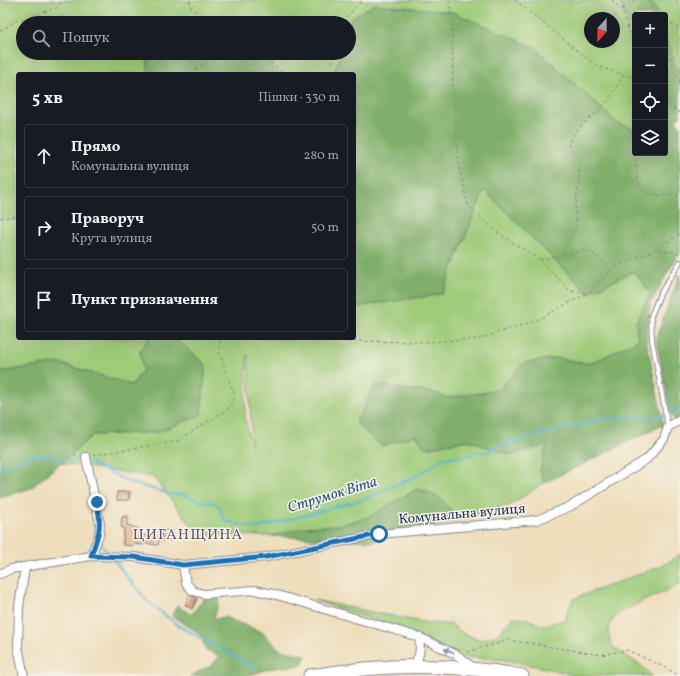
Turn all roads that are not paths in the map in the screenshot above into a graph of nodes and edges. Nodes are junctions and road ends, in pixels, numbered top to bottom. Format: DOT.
graph roads {
  1 [pos="680,262"];
  2 [pos="680,420"];
  3 [pos="668,427"];
  4 [pos="86,457"];
  5 [pos="91,556"];
  6 [pos="183,565"];
  7 [pos="25,568"];
  8 [pos="0,574"];
  9 [pos="419,638"];
  10 [pos="412,667"];
  11 [pos="476,669"];
  12 [pos="24,676"];
  13 [pos="310,676"];
  14 [pos="522,676"];
  1 -- 3 [label="lane"];
  2 -- 3 [label="street"];
  3 -- 6 [label="street, Комунальна вулиця"];
  4 -- 5 [label="street"];
  5 -- 6 [label="street, Комунальна вулиця"];
  5 -- 7 [label="street, Комунальна вулиця"];
  6 -- 9 [label="street"];
  7 -- 8 [label="street, Комунальна вулиця"];
  7 -- 12 [label="street"];
  9 -- 10 [label="street"];
  11 -- 9 [label="street, one-way"];
  10 -- 11 [label="highway"];
  10 -- 13 [label="highway"];
  11 -- 14 [label="highway"];
}
